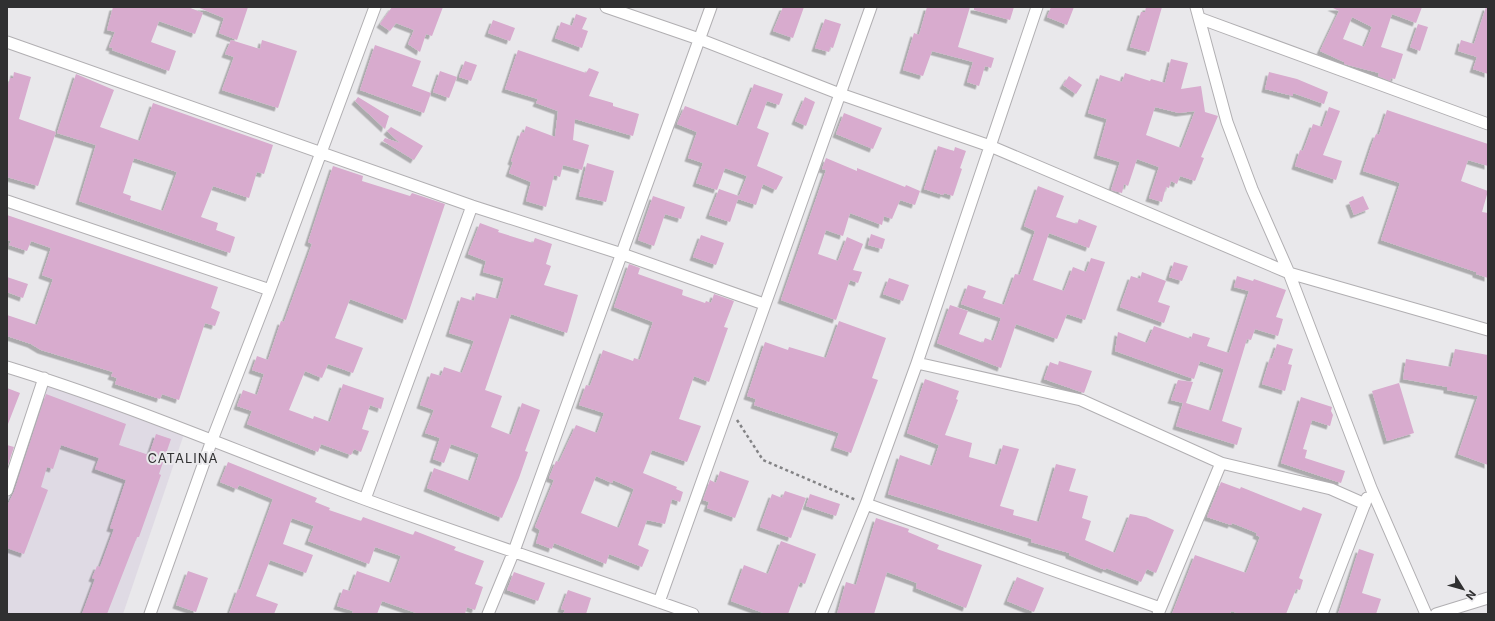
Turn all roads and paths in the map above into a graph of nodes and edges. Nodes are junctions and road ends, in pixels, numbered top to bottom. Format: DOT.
graph roads {
  1 [pos="376,7"];
  2 [pos="606,7"];
  3 [pos="711,7"];
  4 [pos="871,7"];
  5 [pos="1037,7"];
  6 [pos="1196,7"];
  7 [pos="1199,18"];
  8 [pos="700,39"];
  9 [pos="7,42"];
  10 [pos="840,94"];
  11 [pos="1488,124"];
  12 [pos="990,146"];
  13 [pos="322,154"];
  14 [pos="7,201"];
  15 [pos="472,206"];
  16 [pos="622,254"];
  17 [pos="1289,273"];
  18 [pos="270,290"];
  19 [pos="764,304"];
  20 [pos="1488,330"];
  21 [pos="917,363"];
  22 [pos="7,366"];
  23 [pos="44,378"];
  24 [pos="729,406"];
  25 [pos="212,440"];
  26 [pos="1221,463"];
  27 [pos="1371,488"];
  28 [pos="7,490"];
  29 [pos="365,499"];
  30 [pos="866,504"];
  31 [pos="1365,504"];
  32 [pos="514,551"];
  33 [pos="1488,598"];
  34 [pos="659,602"];
  35 [pos="1159,611"];
  36 [pos="150,614"];
  37 [pos="488,614"];
  38 [pos="693,614"];
  39 [pos="821,614"];
  40 [pos="1322,614"];
  41 [pos="1426,614"];
  42 [pos="1436,614"];
  1 -- 13 [label="street"];
  2 -- 8 [label="street"];
  3 -- 8 [label="street"];
  4 -- 10 [label="street"];
  5 -- 12 [label="street"];
  6 -- 7 [label="street"];
  7 -- 11 [label="street"];
  7 -- 17 [label="street"];
  8 -- 10 [label="street"];
  8 -- 16 [label="street"];
  9 -- 13 [label="street"];
  10 -- 12 [label="street"];
  10 -- 19 [label="street"];
  12 -- 17 [label="street"];
  12 -- 21 [label="street"];
  13 -- 15 [label="street"];
  13 -- 18 [label="street"];
  14 -- 18 [label="street"];
  15 -- 16 [label="street"];
  15 -- 29 [label="street"];
  16 -- 19 [label="street"];
  16 -- 32 [label="street"];
  17 -- 20 [label="street"];
  17 -- 27 [label="street"];
  18 -- 25 [label="street"];
  19 -- 24 [label="street"];
  21 -- 26 [label="street"];
  21 -- 30 [label="street"];
  22 -- 23 [label="street"];
  23 -- 25 [label="street"];
  23 -- 28 [label="street"];
  24 -- 30 [label="path"];
  24 -- 34 [label="street"];
  25 -- 29 [label="street"];
  25 -- 36 [label="street"];
  26 -- 31 [label="street"];
  26 -- 35 [label="street"];
  27 -- 31 [label="street"];
  27 -- 41 [label="street"];
  29 -- 32 [label="street"];
  30 -- 35 [label="street"];
  30 -- 39 [label="street"];
  31 -- 40 [label="street"];
  32 -- 34 [label="street"];
  32 -- 37 [label="street"];
  33 -- 42 [label="street"];
  34 -- 38 [label="street"];
}
